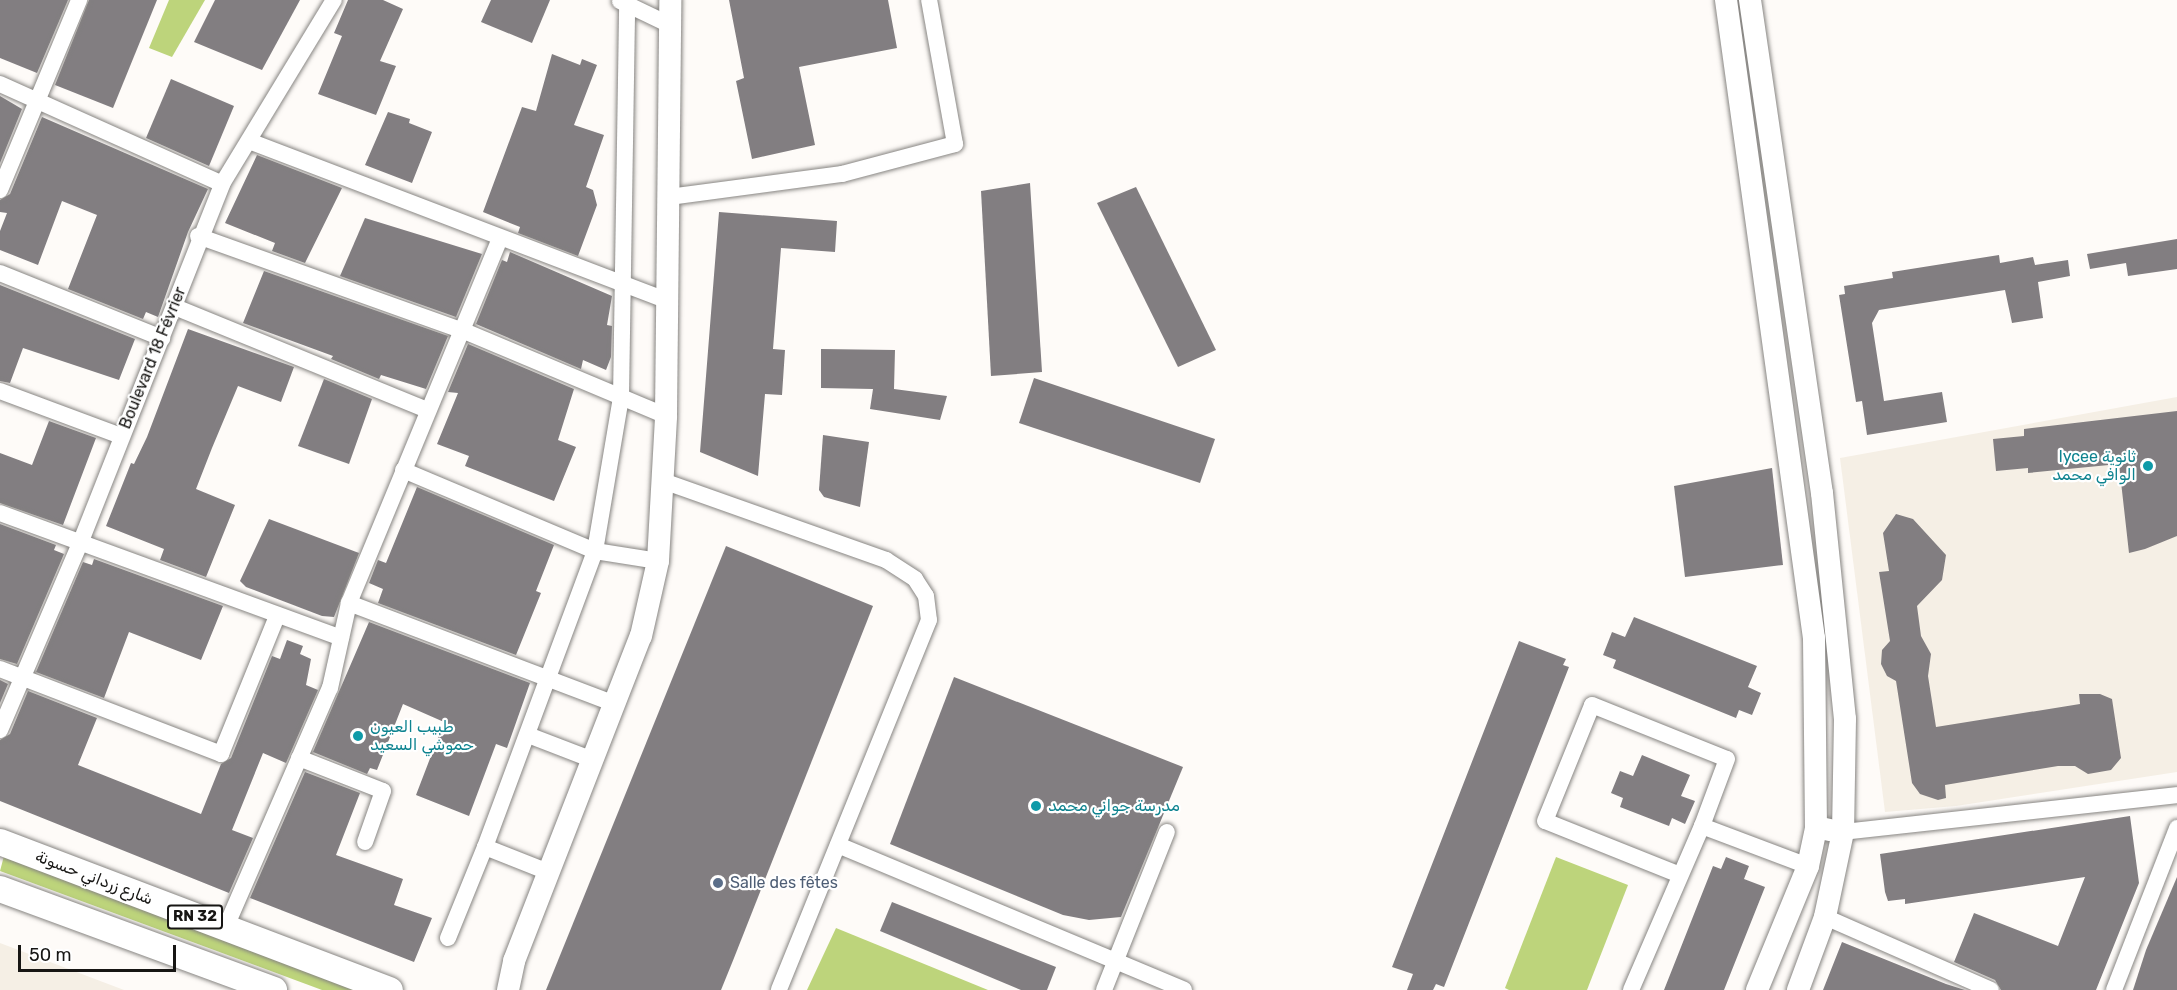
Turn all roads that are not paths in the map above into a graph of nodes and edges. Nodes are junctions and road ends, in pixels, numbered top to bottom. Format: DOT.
graph roads {
  1 [pos="79,0"];
  2 [pos="333,0"];
  3 [pos="670,0"];
  4 [pos="929,0"];
  5 [pos="1726,0"];
  6 [pos="1750,0"];
  7 [pos="623,3"];
  8 [pos="670,25"];
  9 [pos="1758,56"];
  10 [pos="1734,57"];
  11 [pos="0,84"];
  12 [pos="37,99"];
  13 [pos="249,141"];
  14 [pos="222,184"];
  15 [pos="0,190"];
  16 [pos="669,197"];
  17 [pos="198,236"];
  18 [pos="500,238"];
  19 [pos="1784,256"];
  20 [pos="1761,259"];
  21 [pos="0,273"];
  22 [pos="624,285"];
  23 [pos="667,301"];
  24 [pos="175,307"];
  25 [pos="464,331"];
  26 [pos="162,338"];
  27 [pos="0,391"];
  28 [pos="621,397"];
  29 [pos="428,410"];
  30 [pos="666,416"];
  31 [pos="121,436"];
  32 [pos="403,470"];
  33 [pos="663,481"];
  34 [pos="1822,493"];
  35 [pos="1797,497"];
  36 [pos="0,513"];
  37 [pos="81,541"];
  38 [pos="595,551"];
  39 [pos="658,561"];
  40 [pos="349,603"];
  41 [pos="277,616"];
  42 [pos="341,638"];
  43 [pos="0,669"];
  44 [pos="21,677"];
  45 [pos="548,677"];
  46 [pos="615,704"];
  47 [pos="0,730"];
  48 [pos="528,735"];
  49 [pos="1818,738"];
  50 [pos="1846,738"];
  51 [pos="299,758"];
  52 [pos="593,760"];
  53 [pos="2177,795"];
  54 [pos="1702,826"];
  55 [pos="1816,828"];
  56 [pos="2177,828"];
  57 [pos="1167,832"];
  58 [pos="1843,832"];
  59 [pos="0,842"];
  60 [pos="365,842"];
  61 [pos="838,845"];
  62 [pos="485,847"];
  63 [pos="1808,866"];
  64 [pos="548,872"];
  65 [pos="1680,875"];
  66 [pos="0,889"];
  67 [pos="1825,916"];
  68 [pos="225,929"];
  69 [pos="447,938"];
  70 [pos="514,961"];
  71 [pos="1115,962"];
  72 [pos="274,990"];
  73 [pos="390,990"];
  74 [pos="495,990"];
  75 [pos="508,990"];
  76 [pos="780,990"];
  77 [pos="1104,990"];
  78 [pos="1184,990"];
  79 [pos="1631,990"];
  80 [pos="1757,990"];
  81 [pos="1798,990"];
  82 [pos="1991,990"];
  83 [pos="2115,990"];
  1 -- 12 [label="street"];
  2 -- 13 [label="street, Boulevard 18 Février"];
  3 -- 8 [label="street"];
  4 -- 16 [label="street"];
  5 -- 10 [label="street"];
  6 -- 9 [label="street"];
  7 -- 8 [label="street"];
  7 -- 22 [label="street"];
  8 -- 16 [label="street"];
  9 -- 10 [label="street"];
  9 -- 19 [label="street"];
  10 -- 20 [label="street"];
  11 -- 12 [label="street"];
  12 -- 14 [label="street"];
  12 -- 15 [label="street"];
  13 -- 14 [label="street, Boulevard 18 Février"];
  13 -- 18 [label="street"];
  14 -- 17 [label="street, Boulevard 18 Février"];
  16 -- 23 [label="street"];
  17 -- 24 [label="street, Boulevard 18 Février"];
  17 -- 25 [label="street"];
  18 -- 22 [label="street"];
  18 -- 25 [label="street"];
  19 -- 20 [label="street"];
  19 -- 34 [label="street"];
  20 -- 35 [label="street"];
  21 -- 26 [label="street"];
  22 -- 23 [label="street"];
  22 -- 28 [label="street"];
  23 -- 30 [label="street"];
  24 -- 26 [label="street, Boulevard 18 Février"];
  24 -- 29 [label="street"];
  25 -- 28 [label="street"];
  25 -- 29 [label="street"];
  26 -- 31 [label="street, Boulevard 18 Février"];
  27 -- 31 [label="street"];
  28 -- 30 [label="street"];
  28 -- 38 [label="street"];
  29 -- 32 [label="street"];
  30 -- 33 [label="street"];
  31 -- 37 [label="street, Boulevard 18 Février"];
  32 -- 38 [label="street"];
  32 -- 40 [label="street"];
  33 -- 39 [label="street"];
  33 -- 61 [label="street"];
  34 -- 35 [label="street"];
  34 -- 50 [label="street"];
  35 -- 49 [label="street"];
  36 -- 37 [label="street"];
  37 -- 41 [label="street"];
  37 -- 44 [label="street, Boulevard 18 Février"];
  38 -- 39 [label="street"];
  38 -- 45 [label="street"];
  39 -- 46 [label="street"];
  40 -- 42 [label="street"];
  40 -- 45 [label="street"];
  41 -- 42 [label="street"];
  41 -- 44 [label="street"];
  42 -- 51 [label="street"];
  43 -- 44 [label="street"];
  44 -- 47 [label="street, Boulevard 18 Février"];
  45 -- 46 [label="street"];
  45 -- 48 [label="street"];
  46 -- 52 [label="street"];
  48 -- 52 [label="street"];
  48 -- 62 [label="street"];
  49 -- 50 [label="street"];
  49 -- 55 [label="street"];
  50 -- 58 [label="street"];
  51 -- 60 [label="street"];
  51 -- 68 [label="street"];
  52 -- 64 [label="street"];
  53 -- 58 [label="street"];
  54 -- 63 [label="street"];
  54 -- 65 [label="street"];
  54 -- 65 [label="street"];
  55 -- 58 [label="street"];
  55 -- 63 [label="street"];
  56 -- 83 [label="street"];
  57 -- 71 [label="street"];
  58 -- 67 [label="street"];
  59 -- 68 [label="main road, شارع زرداني حسونة / RN 32"];
  61 -- 71 [label="street"];
  61 -- 76 [label="street"];
  62 -- 64 [label="street"];
  62 -- 69 [label="street"];
  63 -- 80 [label="street"];
  64 -- 70 [label="street"];
  65 -- 79 [label="street"];
  66 -- 72 [label="main road, RN 32"];
  67 -- 81 [label="street"];
  67 -- 82 [label="street"];
  68 -- 73 [label="main road, شارع زرداني حسونة / RN 32"];
  70 -- 74 [label="street"];
  70 -- 75 [label="street"];
  71 -- 77 [label="street"];
  71 -- 78 [label="street"];
}
